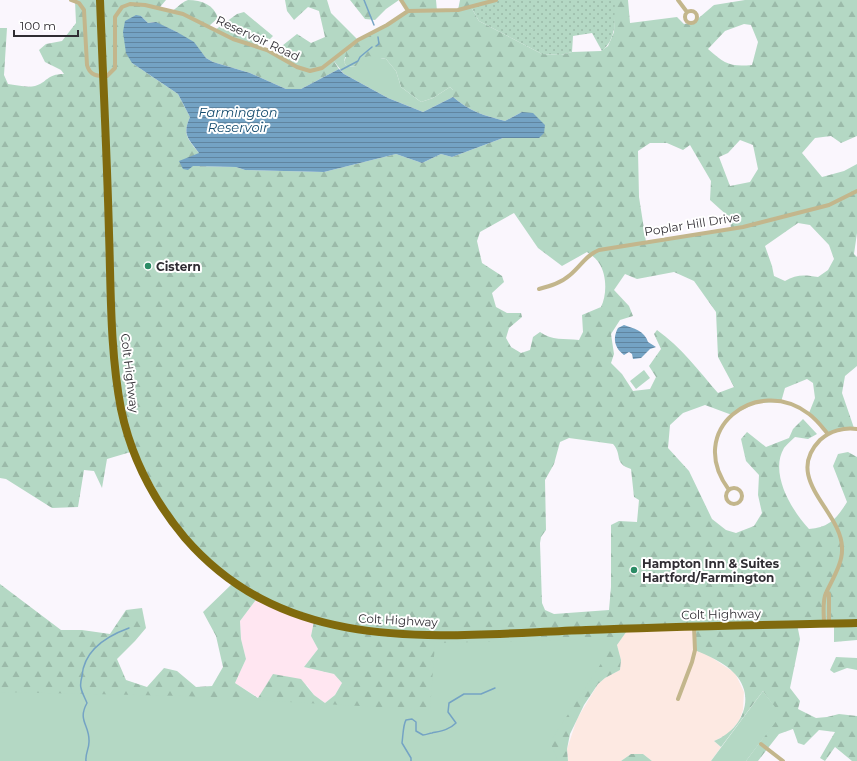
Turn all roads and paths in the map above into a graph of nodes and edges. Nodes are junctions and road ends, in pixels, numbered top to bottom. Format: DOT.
graph roads {
  1 [pos="71,0"];
  2 [pos="100,0"];
  3 [pos="401,0"];
  4 [pos="496,0"];
  5 [pos="678,0"];
  6 [pos="408,11"];
  7 [pos="687,12"];
  8 [pos="103,76"];
  9 [pos="857,191"];
  10 [pos="538,289"];
  11 [pos="857,429"];
  12 [pos="828,434"];
  13 [pos="730,490"];
  14 [pos="857,623"];
  15 [pos="827,624"];
  16 [pos="694,626"];
  17 [pos="678,699"];
  18 [pos="760,744"];
  19 [pos="783,761"];
  1 -- 8 [label="street"];
  2 -- 8 [label="highway, Colt Highway"];
  3 -- 6 [label="street"];
  4 -- 6 [label="street"];
  5 -- 7 [label="street"];
  6 -- 8 [label="street, Reservoir Road"];
  8 -- 16 [label="highway, Colt Highway"];
  9 -- 10 [label="street, Poplar Hill Drive"];
  11 -- 12 [label="street"];
  12 -- 13 [label="street"];
  12 -- 15 [label="street"];
  14 -- 15 [label="highway, Colt Highway"];
  15 -- 16 [label="highway, Colt Highway"];
  16 -- 17 [label="street"];
  18 -- 19 [label="street"];
}
